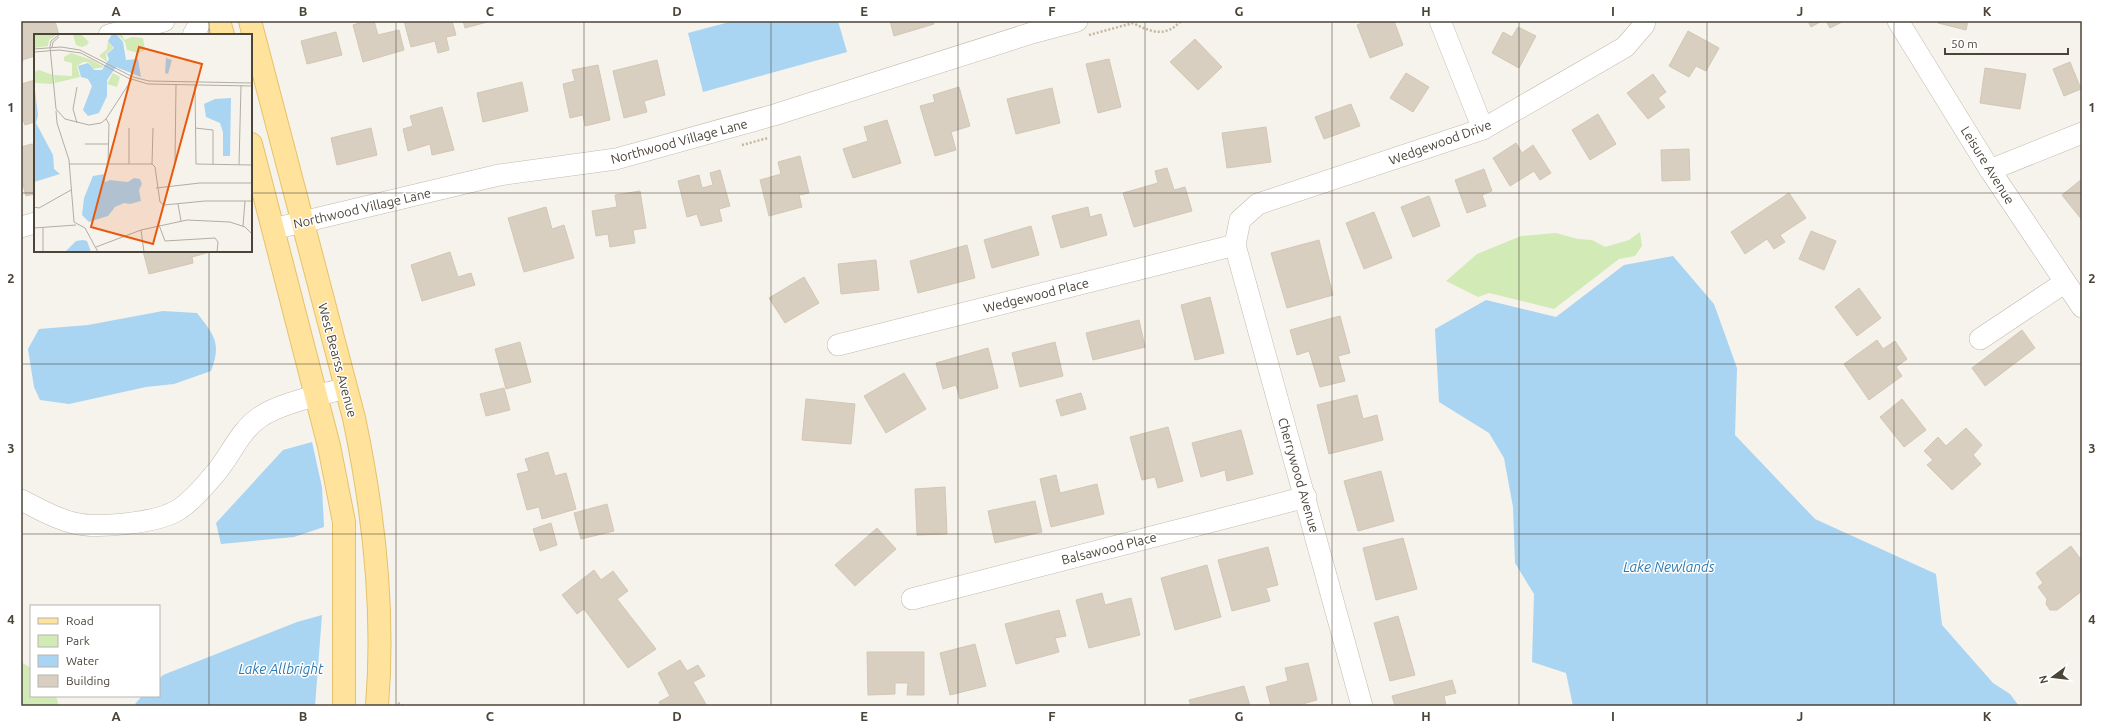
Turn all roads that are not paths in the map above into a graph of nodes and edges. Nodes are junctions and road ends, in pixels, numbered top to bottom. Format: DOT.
graph roads {
  1 [pos="101,21"];
  2 [pos="164,21"];
  3 [pos="250,21"];
  4 [pos="1077,21"];
  5 [pos="1440,21"];
  6 [pos="1645,21"];
  7 [pos="1898,21"];
  8 [pos="203,24"];
  9 [pos="105,34"];
  10 [pos="113,34"];
  11 [pos="221,34"];
  12 [pos="1483,129"];
  13 [pos="2082,133"];
  14 [pos="252,148"];
  15 [pos="1990,170"];
  16 [pos="302,222"];
  17 [pos="34,223"];
  18 [pos="21,227"];
  19 [pos="273,229"];
  20 [pos="1234,245"];
  21 [pos="2064,283"];
  22 [pos="2082,307"];
  23 [pos="1980,340"];
  24 [pos="838,345"];
  25 [pos="346,388"];
  26 [pos="316,396"];
  27 [pos="1306,497"];
  28 [pos="21,500"];
  29 [pos="912,598"];
  30 [pos="388,705"];
  31 [pos="344,706"];
  32 [pos="1362,706"];
  1 -- 9 [label="street"];
  2 -- 10 [label="street"];
  3 -- 16 [label="main road, West Bearss Avenue"];
  4 -- 16 [label="street, Northwood Village Lane"];
  5 -- 12 [label="street"];
  6 -- 12 [label="street, Wedgewood Drive"];
  7 -- 15 [label="street, Leisure Avenue"];
  8 -- 11 [label="main road"];
  12 -- 20 [label="street, Wedgewood Drive"];
  13 -- 15 [label="street"];
  14 -- 19 [label="main road"];
  15 -- 21 [label="street, Leisure Avenue"];
  16 -- 19 [label="street, Northwood Village Lane"];
  16 -- 25 [label="main road, West Bearss Avenue"];
  17 -- 18 [label="street"];
  19 -- 26 [label="main road"];
  20 -- 24 [label="street, Wedgewood Place"];
  20 -- 27 [label="street, Cherrywood Avenue"];
  21 -- 22 [label="street, Leisure Avenue"];
  21 -- 23 [label="street"];
  25 -- 26 [label="street"];
  25 -- 30 [label="main road, West Bearss Avenue"];
  26 -- 28 [label="street"];
  26 -- 31 [label="main road"];
  27 -- 29 [label="street, Balsawood Place"];
  27 -- 32 [label="street, Cherrywood Avenue"];
}
